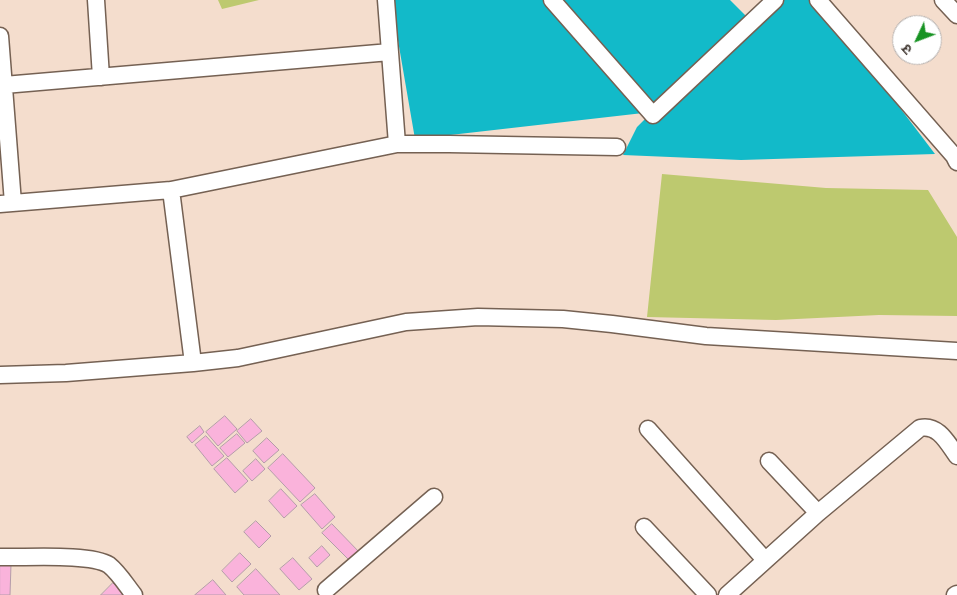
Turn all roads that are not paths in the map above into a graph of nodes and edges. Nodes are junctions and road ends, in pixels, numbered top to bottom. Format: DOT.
graph roads {
  1 [pos="96,0"];
  2 [pos="386,0"];
  3 [pos="552,0"];
  4 [pos="775,0"];
  5 [pos="818,0"];
  6 [pos="943,0"];
  7 [pos="957,15"];
  8 [pos="0,36"];
  9 [pos="390,52"];
  10 [pos="101,77"];
  11 [pos="4,85"];
  12 [pos="397,144"];
  13 [pos="617,147"];
  14 [pos="957,162"];
  15 [pos="171,190"];
  16 [pos="6,204"];
  17 [pos="957,351"];
  18 [pos="192,363"];
  19 [pos="0,375"];
  20 [pos="648,429"];
  21 [pos="957,456"];
  22 [pos="769,461"];
  23 [pos="434,497"];
  24 [pos="818,513"];
  25 [pos="644,527"];
  26 [pos="0,557"];
  27 [pos="765,560"];
  28 [pos="326,593"];
  29 [pos="134,595"];
  30 [pos="708,595"];
  31 [pos="727,595"];
  1 -- 10 [label="street"];
  2 -- 9 [label="street"];
  3 -- 4 [label="street"];
  5 -- 14 [label="street"];
  6 -- 7 [label="street"];
  8 -- 11 [label="street"];
  9 -- 10 [label="street"];
  9 -- 12 [label="street"];
  10 -- 11 [label="street"];
  11 -- 16 [label="street"];
  12 -- 13 [label="street"];
  12 -- 15 [label="street"];
  15 -- 16 [label="street"];
  15 -- 18 [label="street"];
  17 -- 18 [label="street"];
  18 -- 19 [label="street"];
  20 -- 27 [label="street"];
  21 -- 24 [label="street"];
  22 -- 24 [label="street"];
  23 -- 28 [label="street"];
  24 -- 27 [label="street"];
  25 -- 30 [label="street"];
  26 -- 29 [label="street"];
  27 -- 31 [label="street"];
}
